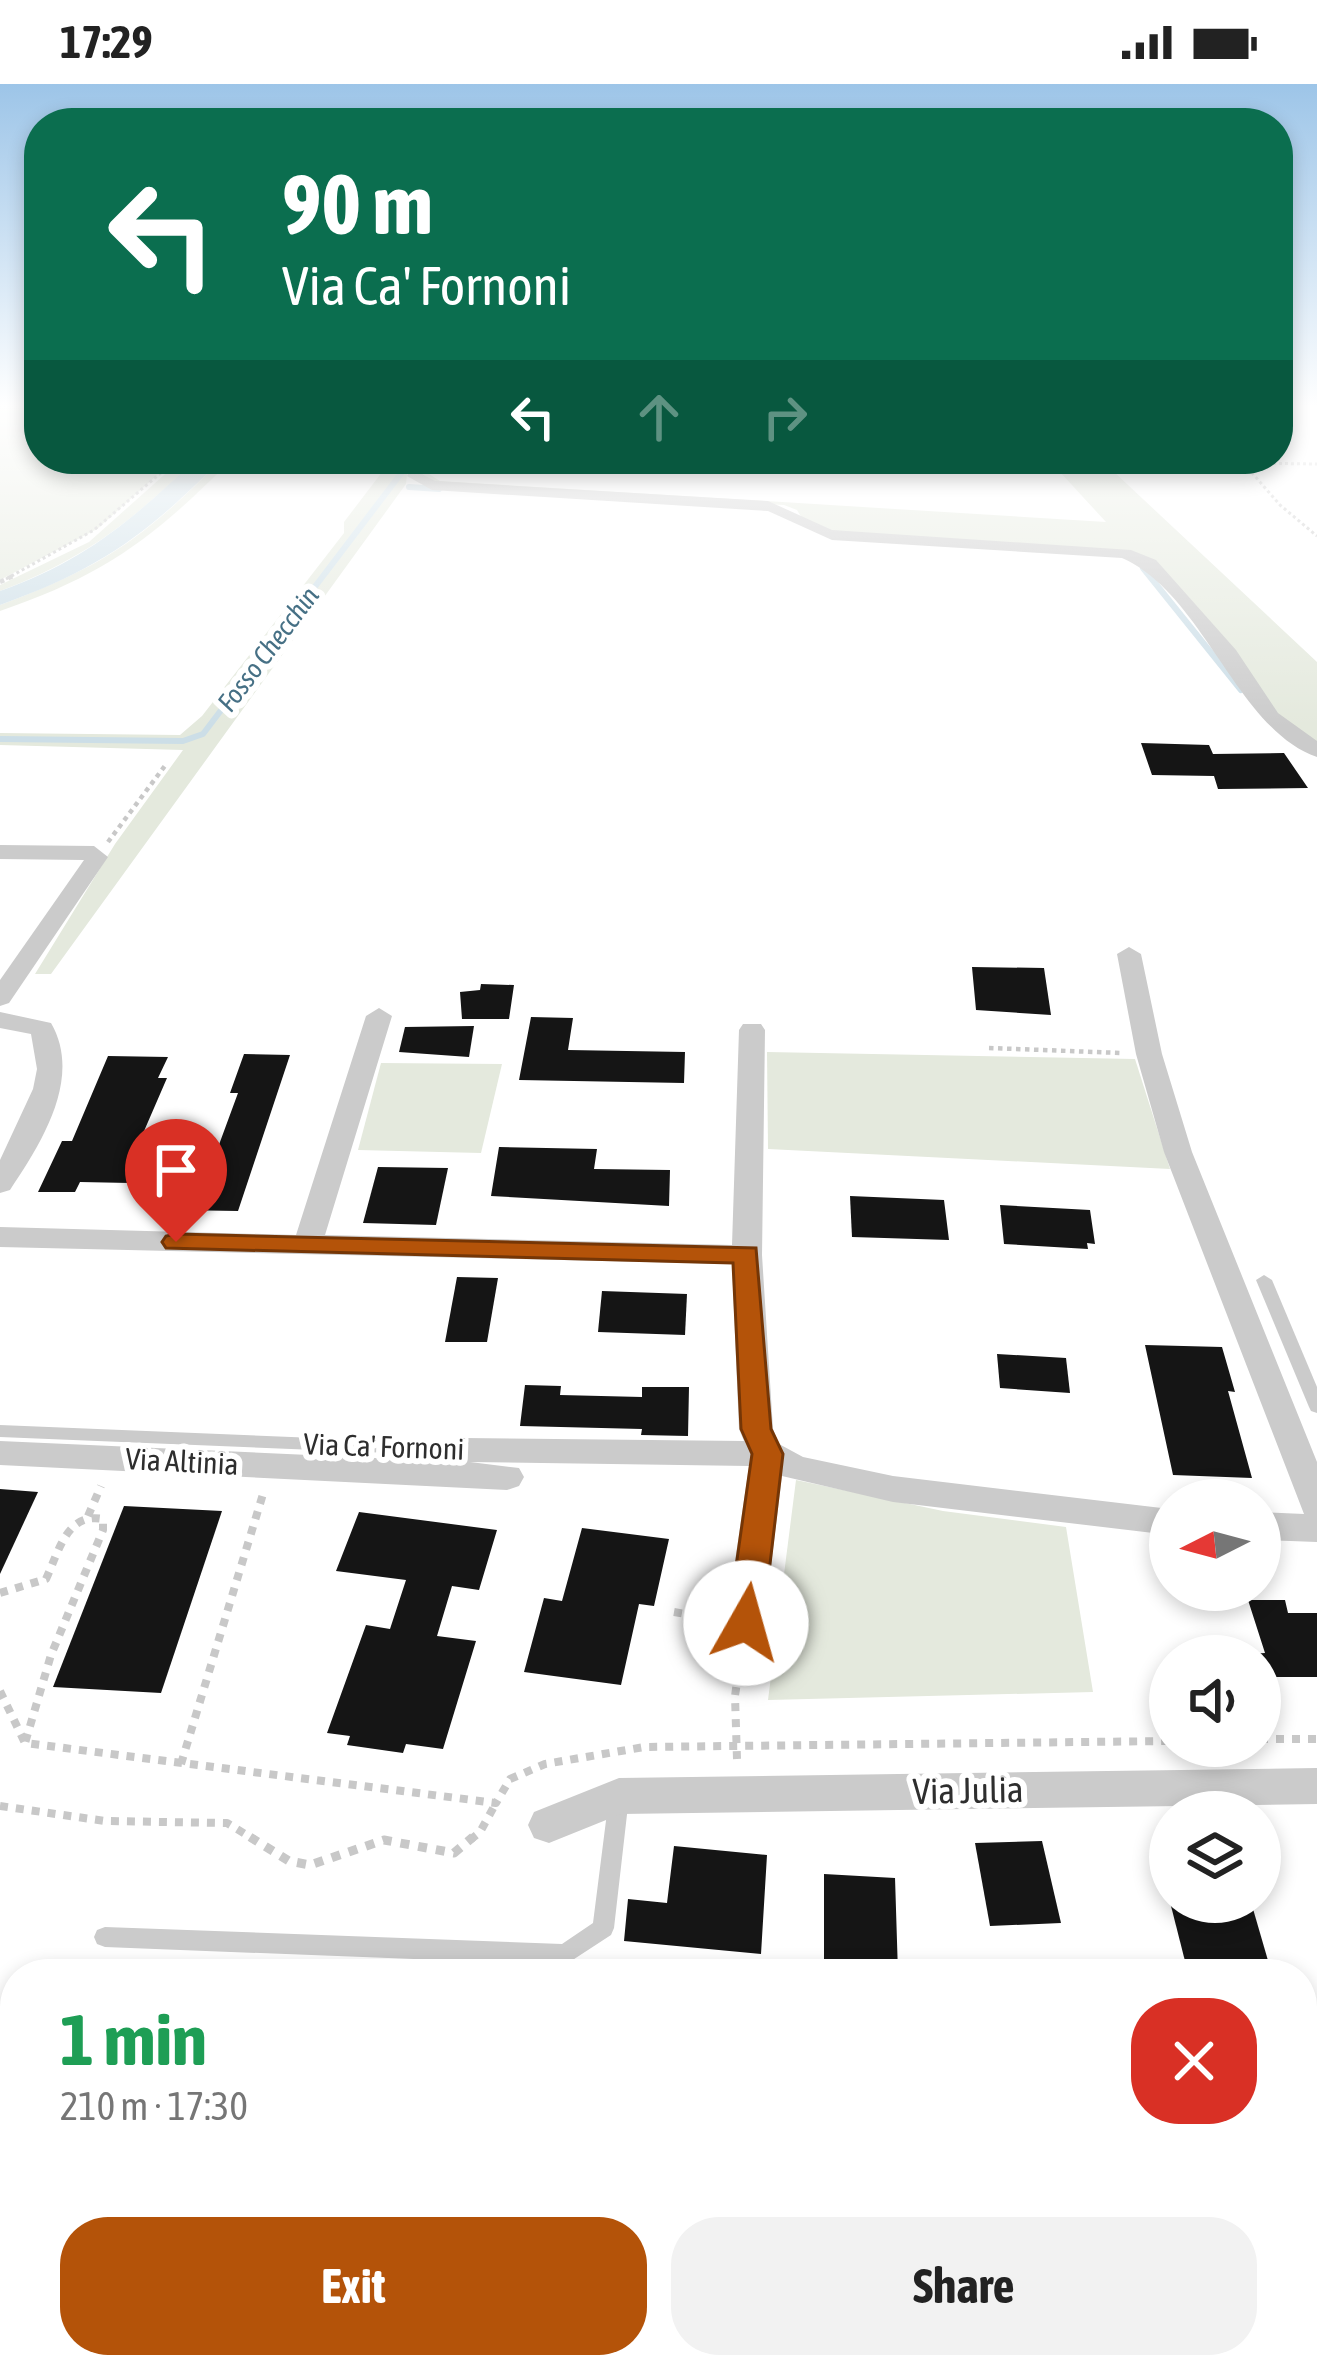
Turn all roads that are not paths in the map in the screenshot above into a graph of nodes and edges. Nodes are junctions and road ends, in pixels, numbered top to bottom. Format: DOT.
graph roads {
  1 [pos="791,512"];
  2 [pos="1317,751"];
  3 [pos="0,852"];
  4 [pos="1129,954"];
  5 [pos="0,998"];
  6 [pos="380,1016"];
  7 [pos="0,1020"];
  8 [pos="752,1030"];
  9 [pos="0,1184"];
  10 [pos="0,1237"];
  11 [pos="307,1246"];
  12 [pos="746,1255"];
  13 [pos="1264,1280"];
  14 [pos="1317,1407"];
  15 [pos="0,1431"];
  16 [pos="464,1450"];
  17 [pos="0,1453"];
  18 [pos="767,1454"];
  19 [pos="508,1477"];
  20 [pos="1317,1506"];
  21 [pos="1149,1520"];
  22 [pos="1281,1527"];
  23 [pos="1317,1528"];
  24 [pos="746,1623"];
  25 [pos="1317,1786"];
  26 [pos="619,1796"];
  27 [pos="550,1825"];
  28 [pos="105,1937"];
  1 -- 2 [label="street"];
  3 -- 5 [label="street"];
  4 -- 20 [label="street"];
  6 -- 11 [label="street"];
  7 -- 9 [label="street"];
  8 -- 12 [label="street"];
  10 -- 11 [label="street"];
  11 -- 12 [label="street"];
  12 -- 18 [label="street"];
  13 -- 14 [label="lane"];
  15 -- 16 [label="lane, Via Ca' Fornoni"];
  16 -- 18 [label="street, Via Ca' Fornoni"];
  17 -- 19 [label="street, Via Altinia"];
  18 -- 21 [label="street, Via Ca' Fornoni"];
  18 -- 24 [label="street"];
  22 -- 23 [label="street"];
  25 -- 26 [label="street, Via Julia"];
  26 -- 27 [label="street, Via Julia"];
  26 -- 28 [label="lane"];
}
